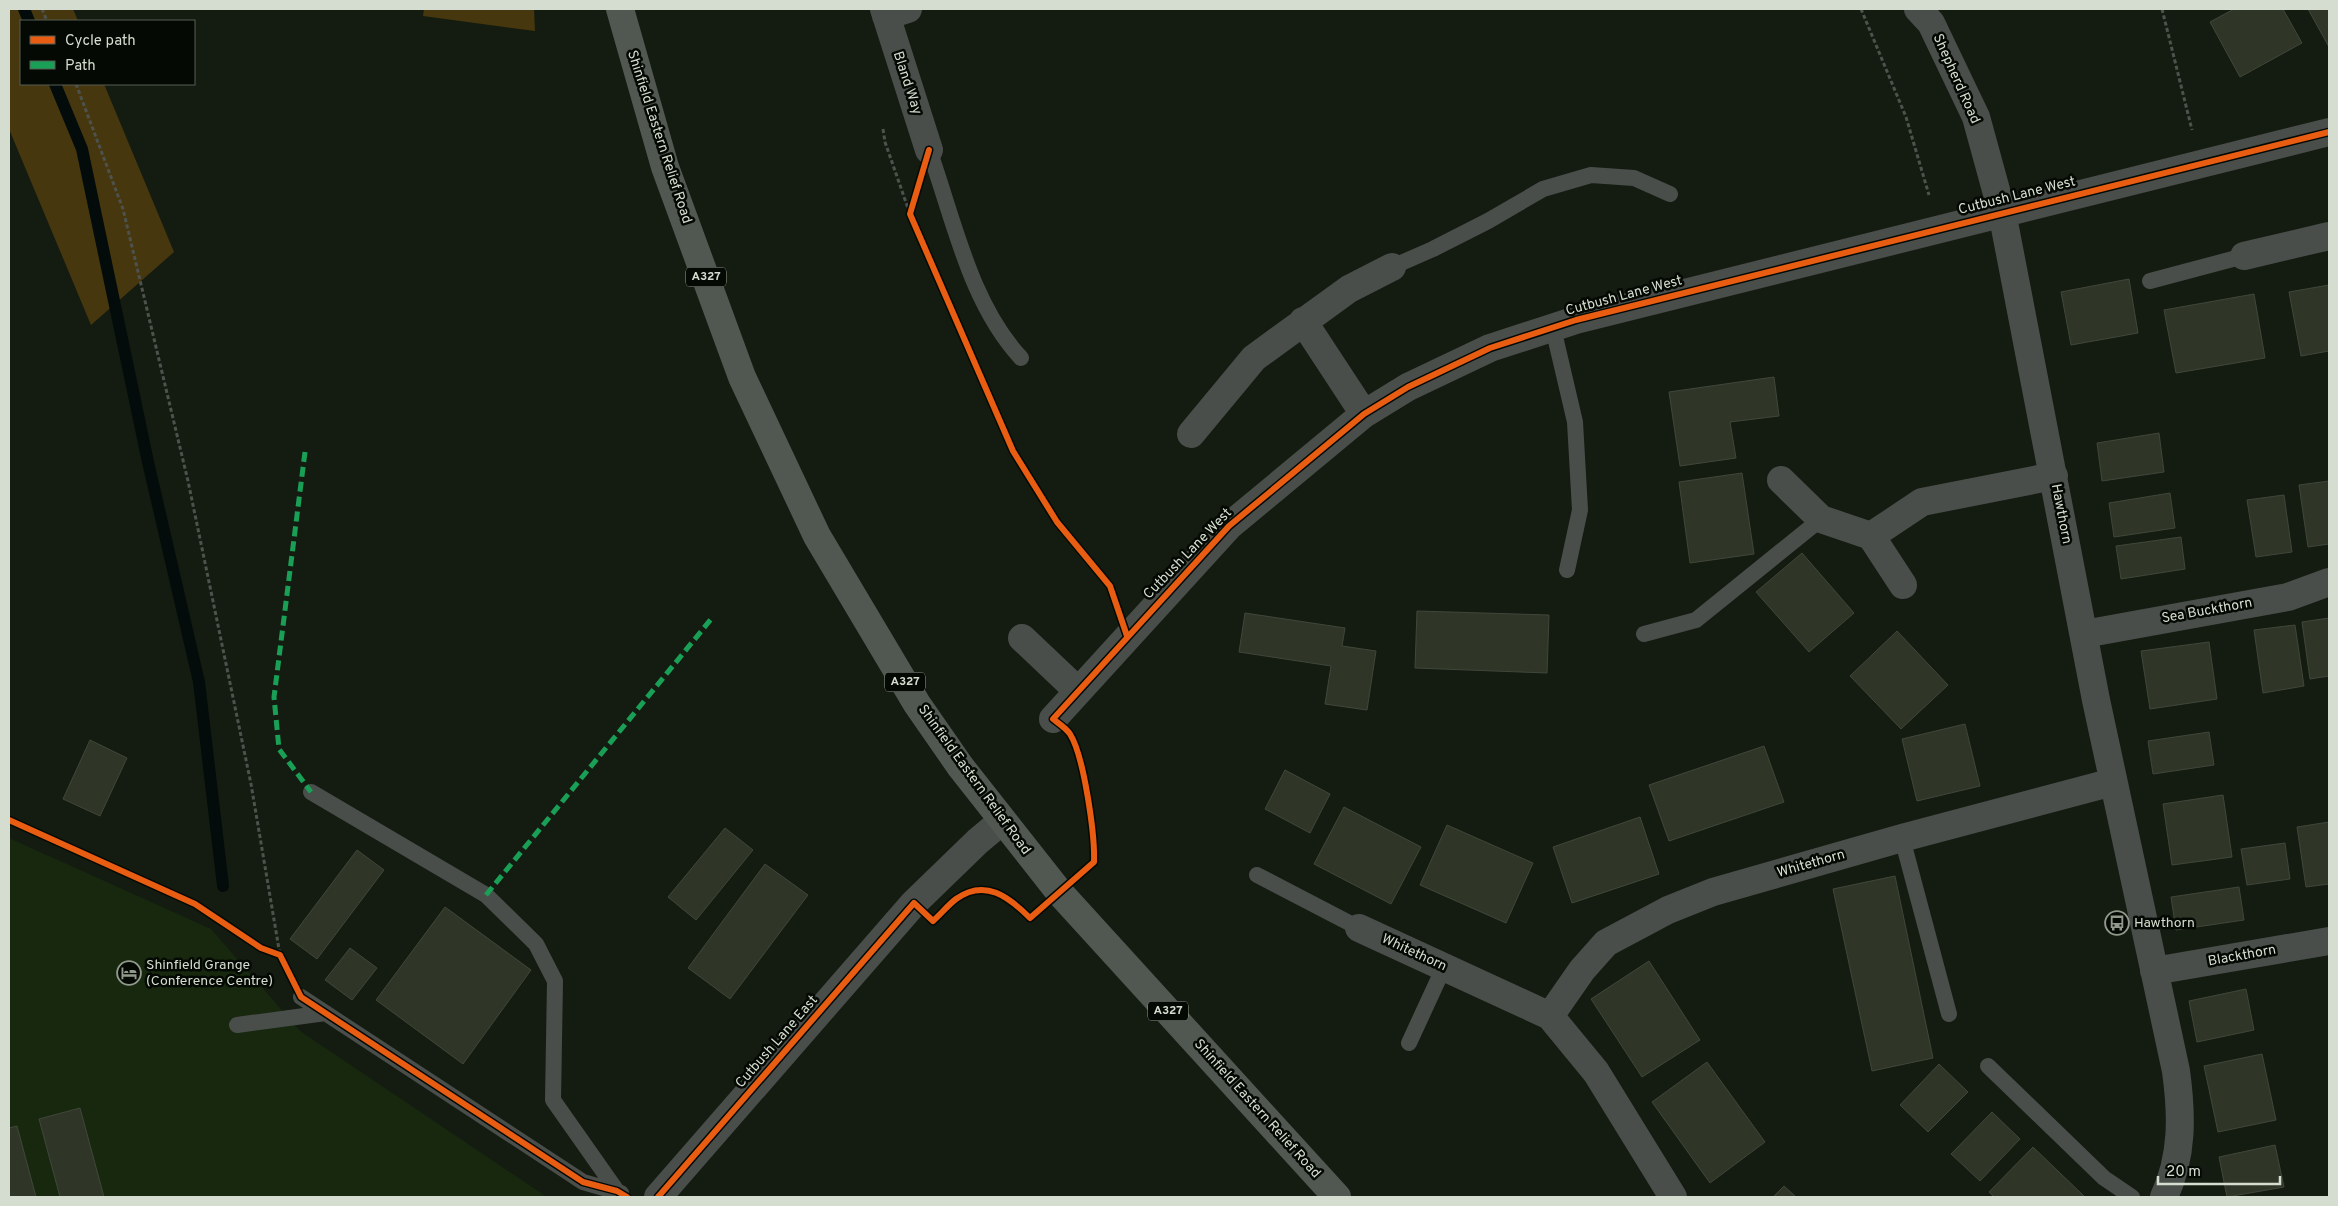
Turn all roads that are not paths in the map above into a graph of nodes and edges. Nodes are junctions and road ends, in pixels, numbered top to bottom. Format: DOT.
graph roads {
  1 [pos="620,9"];
  2 [pos="1918,9"];
  3 [pos="893,11"];
  4 [pos="2329,133"];
  5 [pos="929,150"];
  6 [pos="1670,194"];
  7 [pos="2002,212"];
  8 [pos="2329,236"];
  9 [pos="2244,256"];
  10 [pos="1392,267"];
  11 [pos="2150,281"];
  12 [pos="1303,321"];
  13 [pos="1553,328"];
  14 [pos="1021,358"];
  15 [pos="1364,414"];
  16 [pos="1191,434"];
  17 [pos="2054,476"];
  18 [pos="1781,480"];
  19 [pos="1821,519"];
  20 [pos="1871,536"];
  21 [pos="1567,570"];
  22 [pos="2329,582"];
  23 [pos="1903,585"];
  24 [pos="1644,634"];
  25 [pos="2084,634"];
  26 [pos="1022,638"];
  27 [pos="1078,691"];
  28 [pos="1053,718"];
  29 [pos="2113,782"];
  30 [pos="311,792"];
  31 [pos="1002,821"];
  32 [pos="1902,838"];
  33 [pos="1257,875"];
  34 [pos="1359,928"];
  35 [pos="2329,941"];
  36 [pos="1444,967"];
  37 [pos="2154,971"];
  38 [pos="301,997"];
  39 [pos="326,1013"];
  40 [pos="1949,1014"];
  41 [pos="1550,1016"];
  42 [pos="237,1025"];
  43 [pos="1409,1043"];
  44 [pos="1988,1066"];
  45 [pos="622,1194"];
  46 [pos="2171,1195"];
  47 [pos="658,1197"];
  48 [pos="1338,1197"];
  49 [pos="1673,1197"];
  50 [pos="2132,1197"];
  1 -- 31 [label="main road, Shinfield Eastern Relief Road / A327"];
  2 -- 7 [label="street, Shepherd Road"];
  3 -- 5 [label="street, Bland Way"];
  4 -- 7 [label="street, Cutbush Lane West"];
  5 -- 14 [label="lane"];
  6 -- 10 [label="lane"];
  7 -- 13 [label="street, Cutbush Lane West"];
  7 -- 17 [label="street, Hawthorn"];
  8 -- 9 [label="street"];
  9 -- 11 [label="lane"];
  10 -- 12 [label="street"];
  12 -- 15 [label="street"];
  12 -- 16 [label="street"];
  13 -- 15 [label="street, Cutbush Lane West"];
  13 -- 21 [label="lane"];
  15 -- 27 [label="street, Cutbush Lane West"];
  17 -- 20 [label="street"];
  17 -- 25 [label="street, Hawthorn"];
  18 -- 19 [label="street"];
  19 -- 20 [label="street"];
  19 -- 24 [label="lane"];
  20 -- 23 [label="street"];
  22 -- 25 [label="street, Sea Buckthorn"];
  25 -- 29 [label="street, Hawthorn"];
  26 -- 27 [label="street"];
  27 -- 28 [label="street, Cutbush Lane West"];
  29 -- 32 [label="street, Whitethorn"];
  29 -- 37 [label="street, Hawthorn"];
  30 -- 45 [label="lane"];
  31 -- 47 [label="street, Cutbush Lane East"];
  31 -- 48 [label="main road, Shinfield Eastern Relief Road / A327"];
  32 -- 40 [label="lane"];
  32 -- 41 [label="street, Whitethorn"];
  33 -- 34 [label="lane"];
  34 -- 36 [label="street, Whitethorn"];
  35 -- 37 [label="street, Blackthorn"];
  36 -- 41 [label="street, Whitethorn"];
  36 -- 43 [label="lane"];
  37 -- 46 [label="street, Hawthorn"];
  38 -- 39 [label="lane"];
  39 -- 42 [label="lane"];
  39 -- 45 [label="lane"];
  41 -- 49 [label="street, Whitethorn"];
  44 -- 50 [label="lane"];
}
